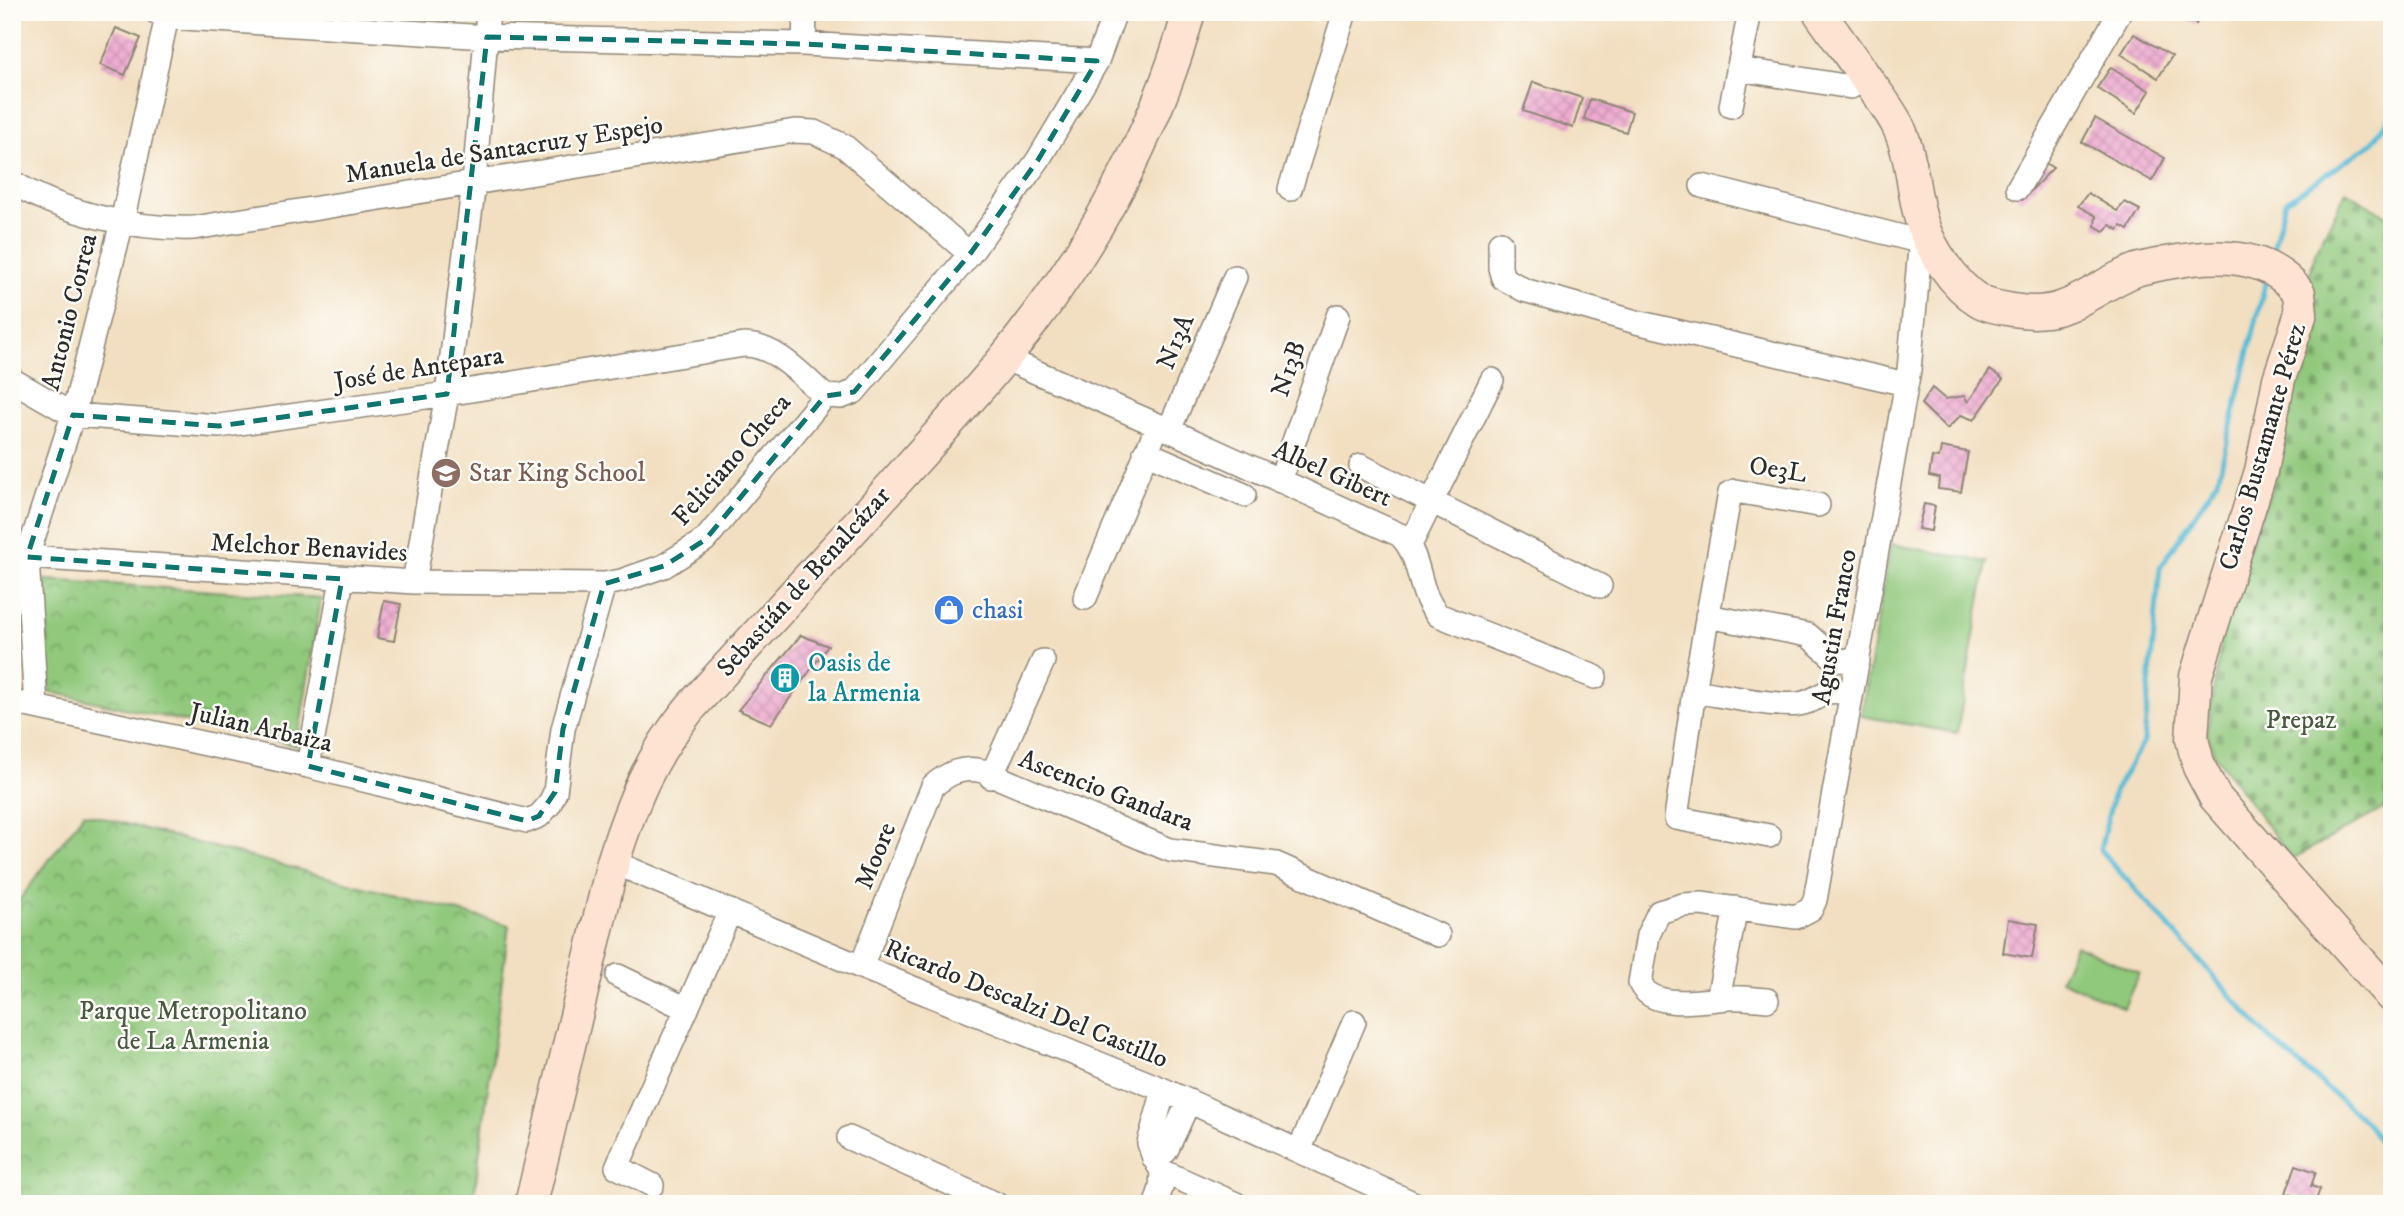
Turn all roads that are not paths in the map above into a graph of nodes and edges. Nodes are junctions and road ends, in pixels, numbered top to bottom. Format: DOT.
graph roads {
  1 [pos="488,12"];
  2 [pos="805,12"];
  3 [pos="1115,12"];
  4 [pos="1189,12"];
  5 [pos="1345,12"];
  6 [pos="1750,12"];
  7 [pos="1819,12"];
  8 [pos="2120,12"];
  9 [pos="163,14"];
  10 [pos="487,37"];
  11 [pos="804,44"];
  12 [pos="1097,61"];
  13 [pos="1738,69"];
  14 [pos="1851,87"];
  15 [pos="1731,106"];
  16 [pos="12,182"];
  17 [pos="474,183"];
  18 [pos="1702,186"];
  19 [pos="2018,188"];
  20 [pos="1290,189"];
  21 [pos="122,222"];
  22 [pos="1922,233"];
  23 [pos="1500,243"];
  24 [pos="970,254"];
  25 [pos="1235,276"];
  26 [pos="1338,316"];
  27 [pos="1004,358"];
  28 [pos="12,380"];
  29 [pos="1492,380"];
  30 [pos="1906,384"];
  31 [pos="447,394"];
  32 [pos="825,396"];
  33 [pos="73,415"];
  34 [pos="1163,428"];
  35 [pos="1145,452"];
  36 [pos="1361,466"];
  37 [pos="1280,481"];
  38 [pos="1244,495"];
  39 [pos="1431,503"];
  40 [pos="1818,505"];
  41 [pos="1410,545"];
  42 [pos="20,555"];
  43 [pos="342,579"];
  44 [pos="414,582"];
  45 [pos="604,584"];
  46 [pos="1600,586"];
  47 [pos="1085,598"];
  48 [pos="1707,616"];
  49 [pos="1043,661"];
  50 [pos="1858,661"];
  51 [pos="1595,677"];
  52 [pos="1694,691"];
  53 [pos="1851,694"];
  54 [pos="12,702"];
  55 [pos="36,707"];
  56 [pos="308,766"];
  57 [pos="952,773"];
  58 [pos="991,777"];
  59 [pos="1769,836"];
  60 [pos="613,862"];
  61 [pos="1736,908"];
  62 [pos="730,911"];
  63 [pos="1438,935"];
  64 [pos="861,967"];
  65 [pos="618,976"];
  66 [pos="2392,997"];
  67 [pos="1718,999"];
  68 [pos="1767,1000"];
  69 [pos="687,1009"];
  70 [pos="1354,1022"];
  71 [pos="1164,1090"];
  72 [pos="1189,1101"];
  73 [pos="849,1138"];
  74 [pos="1299,1151"];
  75 [pos="1158,1164"];
  76 [pos="652,1185"];
  77 [pos="531,1204"];
  78 [pos="996,1204"];
  79 [pos="1156,1204"];
  80 [pos="1236,1204"];
  81 [pos="1415,1204"];
  1 -- 10 [label="street"];
  2 -- 11 [label="street"];
  3 -- 12 [label="street, Feliciano Checa"];
  4 -- 27 [label="street, Sebastián de Benalcázar"];
  5 -- 20 [label="street"];
  6 -- 13 [label="street"];
  7 -- 22 [label="street, Carlos Bustamante Pérez"];
  8 -- 19 [label="street"];
  9 -- 10 [label="street"];
  9 -- 21 [label="street, Antonio Correa"];
  10 -- 11 [label="street"];
  10 -- 17 [label="street"];
  11 -- 12 [label="street"];
  12 -- 24 [label="street, Feliciano Checa"];
  13 -- 14 [label="street"];
  13 -- 15 [label="street"];
  16 -- 21 [label="street, Manuela de Santacruz y Espejo"];
  17 -- 21 [label="street, Manuela de Santacruz y Espejo"];
  17 -- 24 [label="street, Manuela de Santacruz y Espejo"];
  17 -- 31 [label="street"];
  18 -- 22 [label="street"];
  21 -- 33 [label="street, Antonio Correa"];
  22 -- 30 [label="street, Agustin Franco"];
  22 -- 66 [label="street, Carlos Bustamante Pérez"];
  23 -- 30 [label="street"];
  24 -- 32 [label="street, Feliciano Checa"];
  25 -- 34 [label="street, N13A"];
  26 -- 37 [label="street, N13B"];
  27 -- 34 [label="street, Albel Gibert"];
  27 -- 60 [label="street, Sebastián de Benalcázar"];
  28 -- 33 [label="street, José de Antepara"];
  29 -- 39 [label="street"];
  30 -- 50 [label="street, Agustin Franco"];
  31 -- 32 [label="street, José de Antepara"];
  31 -- 33 [label="street, José de Antepara"];
  31 -- 44 [label="street"];
  32 -- 45 [label="street, Feliciano Checa"];
  33 -- 42 [label="street, Antonio Correa"];
  34 -- 35 [label="street, N13A"];
  34 -- 37 [label="street, Albel Gibert"];
  35 -- 38 [label="street"];
  35 -- 47 [label="street, N13A"];
  36 -- 39 [label="street"];
  37 -- 41 [label="street, Albel Gibert"];
  39 -- 41 [label="street"];
  39 -- 46 [label="street"];
  40 -- 48 [label="street, Oe3L"];
  41 -- 51 [label="street"];
  42 -- 43 [label="street, Melchor Benavides"];
  42 -- 55 [label="street, Antonio Correa"];
  43 -- 44 [label="street, Melchor Benavides"];
  43 -- 56 [label="street"];
  44 -- 45 [label="street, Melchor Benavides"];
  45 -- 56 [label="street, Julian Arbaiza"];
  48 -- 50 [label="street"];
  48 -- 52 [label="street"];
  49 -- 58 [label="street"];
  50 -- 53 [label="street, Agustin Franco"];
  52 -- 53 [label="street"];
  52 -- 59 [label="street"];
  53 -- 61 [label="street, Agustin Franco"];
  54 -- 55 [label="street, Julian Arbaiza"];
  55 -- 56 [label="street, Julian Arbaiza"];
  57 -- 58 [label="street, Ascencio Gandara"];
  57 -- 64 [label="street, Moore"];
  58 -- 63 [label="street, Ascencio Gandara"];
  60 -- 62 [label="street, Ricardo Descalzi Del Castillo"];
  60 -- 77 [label="street, Sebastián de Benalcázar"];
  61 -- 67 [label="street"];
  61 -- 67 [label="street, Agustin Franco"];
  62 -- 64 [label="street, Ricardo Descalzi Del Castillo"];
  62 -- 69 [label="street"];
  64 -- 71 [label="street, Ricardo Descalzi Del Castillo"];
  65 -- 69 [label="street"];
  67 -- 68 [label="street"];
  69 -- 76 [label="street"];
  70 -- 74 [label="street"];
  71 -- 72 [label="street, Ricardo Descalzi Del Castillo"];
  71 -- 75 [label="street"];
  72 -- 74 [label="street, Ricardo Descalzi Del Castillo"];
  72 -- 75 [label="street"];
  73 -- 78 [label="street"];
  74 -- 81 [label="street, Ricardo Descalzi Del Castillo"];
  75 -- 79 [label="street"];
  75 -- 80 [label="street"];
}
